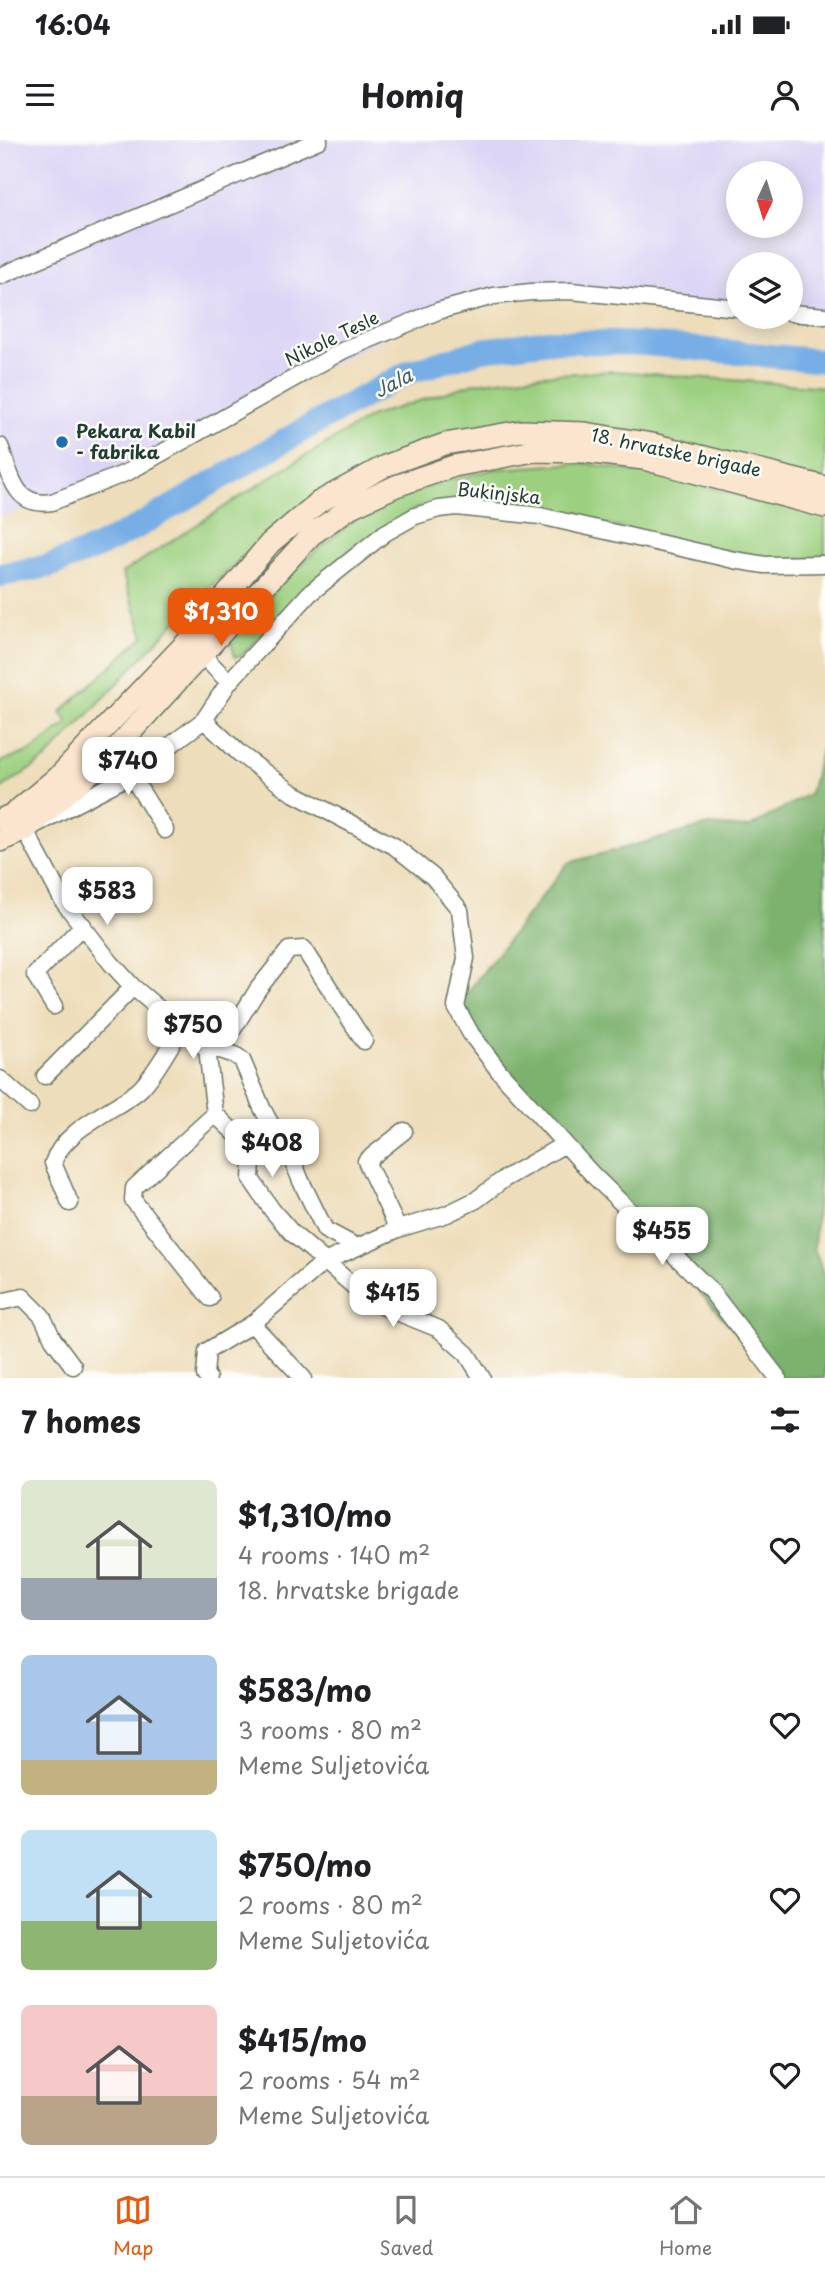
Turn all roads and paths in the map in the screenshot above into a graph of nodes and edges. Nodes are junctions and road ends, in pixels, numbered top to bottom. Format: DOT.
graph roads {
  1 [pos="319,140"];
  2 [pos="0,276"];
  3 [pos="726,307"];
  4 [pos="803,314"];
  5 [pos="825,316"];
  6 [pos="0,446"];
  7 [pos="825,487"];
  8 [pos="825,507"];
  9 [pos="825,564"];
  10 [pos="194,648"];
  11 [pos="229,682"];
  12 [pos="204,720"];
  13 [pos="131,775"];
  14 [pos="0,820"];
  15 [pos="166,830"];
  16 [pos="25,831"];
  17 [pos="0,841"];
  18 [pos="83,925"];
  19 [pos="133,987"];
  20 [pos="54,1006"];
  21 [pos="181,1029"];
  22 [pos="364,1041"];
  23 [pos="214,1049"];
  24 [pos="45,1076"];
  25 [pos="0,1079"];
  26 [pos="30,1106"];
  27 [pos="215,1114"];
  28 [pos="404,1130"];
  29 [pos="565,1144"];
  30 [pos="70,1203"];
  31 [pos="398,1229"];
  32 [pos="357,1247"];
  33 [pos="324,1262"];
  34 [pos="210,1298"];
  35 [pos="0,1303"];
  36 [pos="252,1324"];
  37 [pos="72,1366"];
  38 [pos="298,1377"];
  39 [pos="208,1378"];
  40 [pos="482,1378"];
  41 [pos="778,1378"];
  1 -- 2 [label="street"];
  3 -- 6 [label="street, Nikole Tesle"];
  4 -- 5 [label="street"];
  7 -- 10 [label="main road, 18. hrvatske brigade"];
  8 -- 10 [label="main road, 18. hrvatske brigade"];
  9 -- 11 [label="street, Bukinjska"];
  10 -- 11 [label="street"];
  10 -- 14 [label="main road, 18. hrvatske brigade"];
  10 -- 16 [label="main road, 18. hrvatske brigade"];
  11 -- 12 [label="street, Bukinjska"];
  12 -- 13 [label="street, Bukinjska"];
  12 -- 29 [label="street"];
  13 -- 15 [label="street"];
  13 -- 16 [label="street, Bukinjska"];
  16 -- 17 [label="main road, 18. hrvatske brigade"];
  16 -- 18 [label="street"];
  18 -- 19 [label="street"];
  18 -- 20 [label="street"];
  19 -- 21 [label="street"];
  19 -- 24 [label="street"];
  21 -- 23 [label="street"];
  21 -- 30 [label="street"];
  22 -- 23 [label="street"];
  23 -- 27 [label="street"];
  23 -- 32 [label="street"];
  25 -- 26 [label="street"];
  27 -- 33 [label="street"];
  27 -- 34 [label="street"];
  28 -- 31 [label="street"];
  29 -- 31 [label="street"];
  29 -- 41 [label="street"];
  31 -- 32 [label="street"];
  32 -- 33 [label="street"];
  33 -- 36 [label="street"];
  33 -- 40 [label="street"];
  35 -- 37 [label="street"];
  36 -- 38 [label="street"];
  36 -- 39 [label="street"];
}
